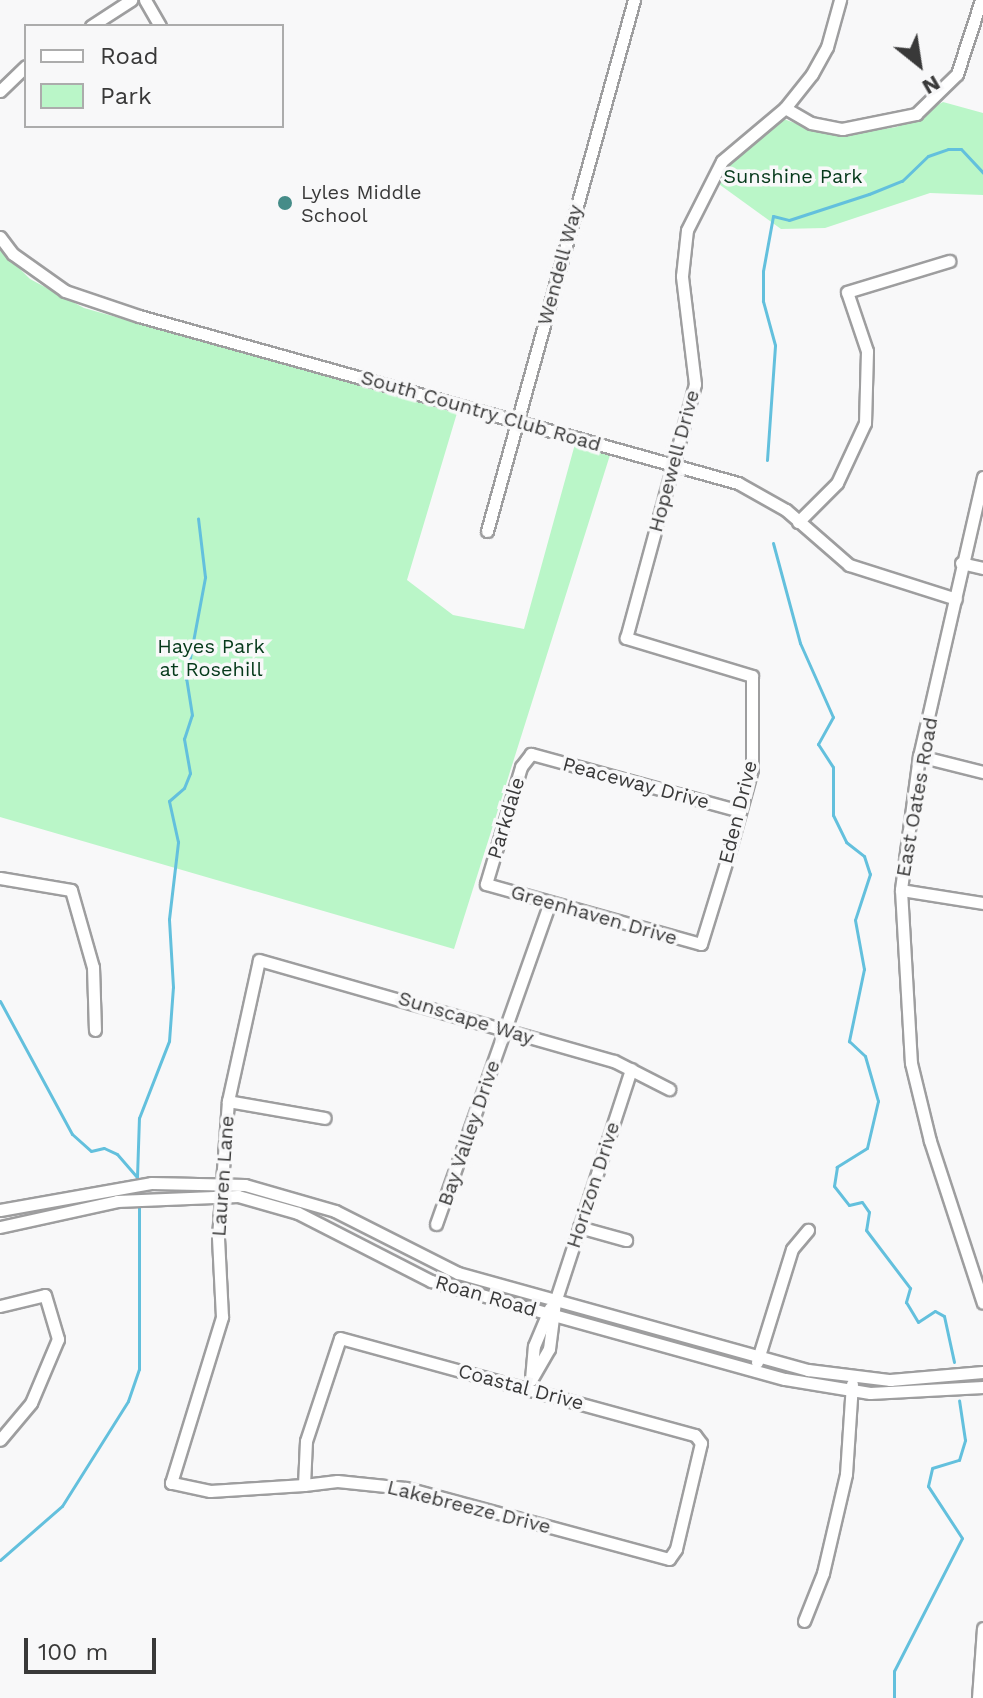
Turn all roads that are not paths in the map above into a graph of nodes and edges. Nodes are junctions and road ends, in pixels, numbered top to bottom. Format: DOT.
graph roads {
  1 [pos="131,0"];
  2 [pos="145,0"];
  3 [pos="634,0"];
  4 [pos="840,0"];
  5 [pos="981,0"];
  6 [pos="94,24"];
  7 [pos="159,24"];
  8 [pos="24,68"];
  9 [pos="0,91"];
  10 [pos="785,108"];
  11 [pos="0,237"];
  12 [pos="949,261"];
  13 [pos="517,422"];
  14 [pos="675,465"];
  15 [pos="983,477"];
  16 [pos="798,522"];
  17 [pos="487,531"];
  18 [pos="961,563"];
  19 [pos="983,568"];
  20 [pos="956,599"];
  21 [pos="752,676"];
  22 [pos="531,754"];
  23 [pos="919,756"];
  24 [pos="983,772"];
  25 [pos="740,811"];
  26 [pos="0,878"];
  27 [pos="486,884"];
  28 [pos="901,890"];
  29 [pos="983,903"];
  30 [pos="549,905"];
  31 [pos="701,944"];
  32 [pos="259,960"];
  33 [pos="95,1030"];
  34 [pos="505,1031"];
  35 [pos="631,1069"];
  36 [pos="669,1089"];
  37 [pos="228,1101"];
  38 [pos="325,1118"];
  39 [pos="223,1182"];
  40 [pos="222,1195"];
  41 [pos="0,1210"];
  42 [pos="436,1224"];
  43 [pos="0,1227"];
  44 [pos="579,1227"];
  45 [pos="808,1230"];
  46 [pos="626,1240"];
  47 [pos="555,1302"];
  48 [pos="983,1303"];
  49 [pos="0,1306"];
  50 [pos="551,1315"];
  51 [pos="759,1356"];
  52 [pos="755,1370"];
  53 [pos="983,1372"];
  54 [pos="530,1385"];
  55 [pos="852,1385"];
  56 [pos="983,1387"];
  57 [pos="0,1440"];
  58 [pos="171,1483"];
  59 [pos="304,1485"];
  60 [pos="669,1559"];
  61 [pos="804,1621"];
  62 [pos="983,1632"];
  63 [pos="978,1698"];
  1 -- 6 [label="street"];
  2 -- 7 [label="street"];
  3 -- 13 [label="street, Wendell Way"];
  4 -- 10 [label="street, Hopewell Drive"];
  5 -- 10 [label="street"];
  8 -- 9 [label="street"];
  10 -- 14 [label="street, Hopewell Drive"];
  11 -- 13 [label="street, South Country Club Road"];
  12 -- 16 [label="street"];
  13 -- 14 [label="street, South Country Club Road"];
  13 -- 17 [label="street, Wendell Way"];
  14 -- 16 [label="street, South Country Club Road"];
  14 -- 21 [label="street, Hopewell Drive"];
  15 -- 18 [label="street, East Oates Road"];
  16 -- 20 [label="street, South Country Club Road"];
  18 -- 19 [label="street"];
  18 -- 20 [label="street, East Oates Road"];
  20 -- 23 [label="street, East Oates Road"];
  21 -- 25 [label="street, Eden Drive"];
  22 -- 25 [label="street, Peaceway Drive"];
  22 -- 27 [label="street, Parkdale"];
  23 -- 24 [label="street"];
  23 -- 28 [label="street, East Oates Road"];
  25 -- 31 [label="street, Eden Drive"];
  26 -- 33 [label="street"];
  27 -- 30 [label="street, Greenhaven Drive"];
  28 -- 29 [label="street"];
  28 -- 48 [label="street, East Oates Road"];
  30 -- 31 [label="street, Greenhaven Drive"];
  30 -- 34 [label="street, Bay Valley Drive"];
  32 -- 34 [label="street, Sunscape Way"];
  32 -- 37 [label="street, Lauren Lane"];
  34 -- 35 [label="street, Sunscape Way"];
  34 -- 42 [label="street, Bay Valley Drive"];
  35 -- 36 [label="street, Sunscape Way"];
  35 -- 44 [label="street, Horizon Drive"];
  37 -- 38 [label="street"];
  37 -- 39 [label="street, Lauren Lane"];
  39 -- 40 [label="street, Lauren Lane"];
  39 -- 41 [label="street, Roan Road"];
  39 -- 47 [label="street, Roan Road"];
  40 -- 43 [label="street, Roan Road"];
  40 -- 50 [label="street, Roan Road"];
  40 -- 58 [label="street, Lauren Lane"];
  44 -- 46 [label="street"];
  44 -- 47 [label="street, Horizon Drive"];
  45 -- 51 [label="street"];
  47 -- 50 [label="street, Horizon Drive"];
  47 -- 51 [label="street, Roan Road"];
  49 -- 57 [label="street"];
  50 -- 52 [label="street, Roan Road"];
  50 -- 54 [label="street, Horizon Drive"];
  51 -- 52 [label="street"];
  51 -- 55 [label="street, Roan Road"];
  52 -- 55 [label="street, Roan Road"];
  53 -- 55 [label="street, Roan Road"];
  54 -- 59 [label="street, Coastal Drive"];
  54 -- 60 [label="street, Coastal Drive"];
  55 -- 56 [label="street, Roan Road"];
  55 -- 61 [label="street"];
  58 -- 59 [label="street, Lakebreeze Drive"];
  59 -- 60 [label="street, Lakebreeze Drive"];
  62 -- 63 [label="street"];
}
